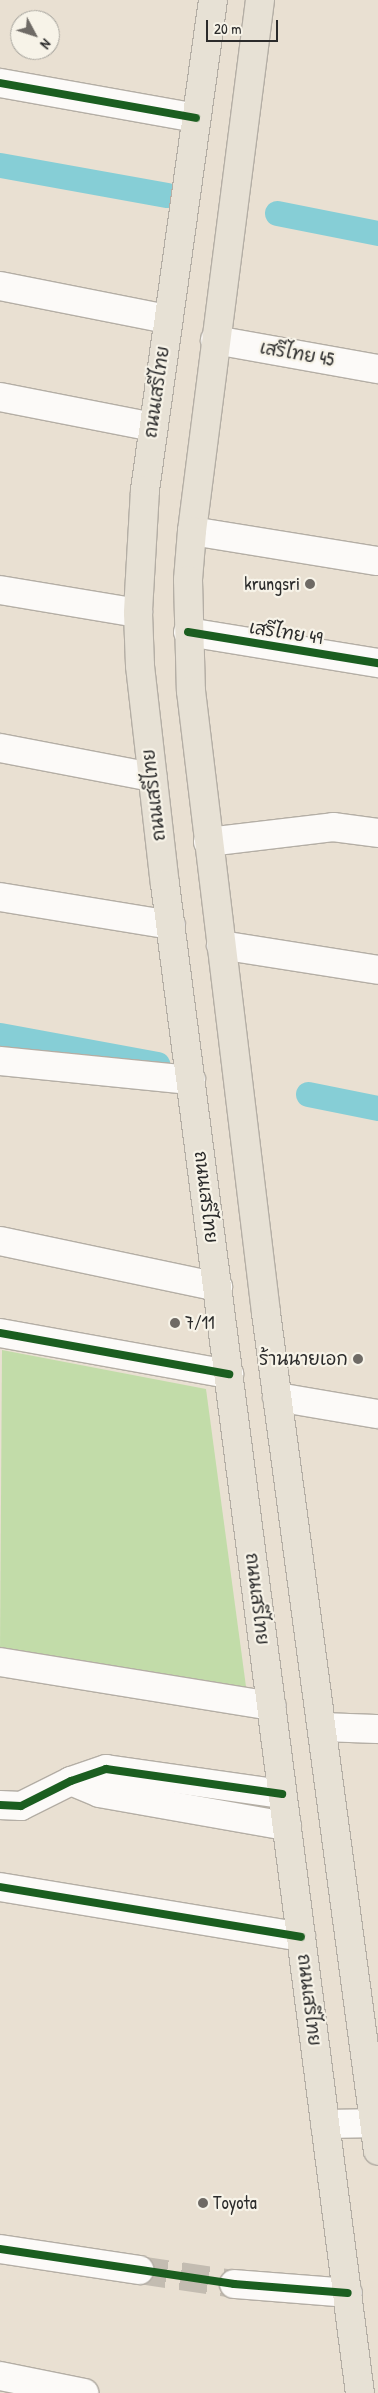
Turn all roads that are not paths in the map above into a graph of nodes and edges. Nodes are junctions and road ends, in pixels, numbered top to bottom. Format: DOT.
graph roads {
  1 [pos="213,0"];
  2 [pos="260,0"];
  3 [pos="0,83"];
  4 [pos="196,118"];
  5 [pos="0,286"];
  6 [pos="167,319"];
  7 [pos="215,340"];
  8 [pos="378,369"];
  9 [pos="0,397"];
  10 [pos="152,426"];
  11 [pos="192,531"];
  12 [pos="378,561"];
  13 [pos="0,590"];
  14 [pos="138,614"];
  15 [pos="188,632"];
  16 [pos="378,663"];
  17 [pos="0,748"];
  18 [pos="152,777"];
  19 [pos="378,833"];
  20 [pos="208,842"];
  21 [pos="0,897"];
  22 [pos="171,925"];
  23 [pos="221,945"];
  24 [pos="378,970"];
  25 [pos="0,1061"];
  26 [pos="191,1080"];
  27 [pos="0,1242"];
  28 [pos="218,1287"];
  29 [pos="0,1333"];
  30 [pos="229,1374"];
  31 [pos="277,1397"];
  32 [pos="378,1414"];
  33 [pos="0,1662"];
  34 [pos="271,1706"];
  35 [pos="323,1727"];
  36 [pos="378,1729"];
  37 [pos="282,1794"];
  38 [pos="210,1798"];
  39 [pos="0,1805"];
  40 [pos="287,1826"];
  41 [pos="0,1887"];
  42 [pos="301,1937"];
  43 [pos="376,2123"];
  44 [pos="325,2124"];
  45 [pos="378,2151"];
  46 [pos="0,2249"];
  47 [pos="139,2270"];
  48 [pos="234,2284"];
  49 [pos="348,2293"];
  50 [pos="0,2376"];
  51 [pos="84,2393"];
  52 [pos="360,2393"];
  1 -- 4 [label="main road, ถนนเสรีไทย"];
  2 -- 7 [label="main road"];
  3 -- 4 [label="street"];
  4 -- 6 [label="main road, ถนนเสรีไทย"];
  5 -- 6 [label="street"];
  6 -- 10 [label="main road, ถนนเสรีไทย"];
  7 -- 8 [label="street, เสรีไทย 45"];
  7 -- 11 [label="main road"];
  9 -- 10 [label="street"];
  10 -- 14 [label="main road, ถนนเสรีไทย"];
  11 -- 12 [label="street"];
  11 -- 15 [label="main road"];
  13 -- 14 [label="street"];
  14 -- 18 [label="main road, ถนนเสรีไทย"];
  15 -- 16 [label="street, เสรีไทย 49"];
  15 -- 20 [label="main road"];
  17 -- 18 [label="street"];
  18 -- 22 [label="main road, ถนนเสรีไทย"];
  19 -- 20 [label="street"];
  20 -- 23 [label="main road"];
  21 -- 22 [label="street"];
  22 -- 26 [label="main road, ถนนเสรีไทย"];
  23 -- 24 [label="street"];
  23 -- 31 [label="main road"];
  25 -- 26 [label="street"];
  26 -- 28 [label="main road, ถนนเสรีไทย"];
  27 -- 28 [label="street"];
  28 -- 30 [label="main road, ถนนเสรีไทย"];
  29 -- 30 [label="street"];
  30 -- 34 [label="main road, ถนนเสรีไทย"];
  31 -- 32 [label="street"];
  31 -- 35 [label="main road"];
  33 -- 34 [label="street"];
  34 -- 37 [label="main road, ถนนเสรีไทย"];
  35 -- 36 [label="street"];
  35 -- 43 [label="main road"];
  37 -- 38 [label="street"];
  37 -- 40 [label="main road, ถนนเสรีไทย"];
  38 -- 39 [label="street"];
  38 -- 40 [label="street"];
  40 -- 42 [label="main road, ถนนเสรีไทย"];
  41 -- 42 [label="street"];
  42 -- 44 [label="main road, ถนนเสรีไทย"];
  43 -- 44 [label="street"];
  43 -- 45 [label="main road"];
  44 -- 49 [label="main road, ถนนเสรีไทย"];
  46 -- 47 [label="street"];
  48 -- 49 [label="street"];
  49 -- 52 [label="main road, ถนนเสรีไทย"];
  50 -- 51 [label="street"];
}
